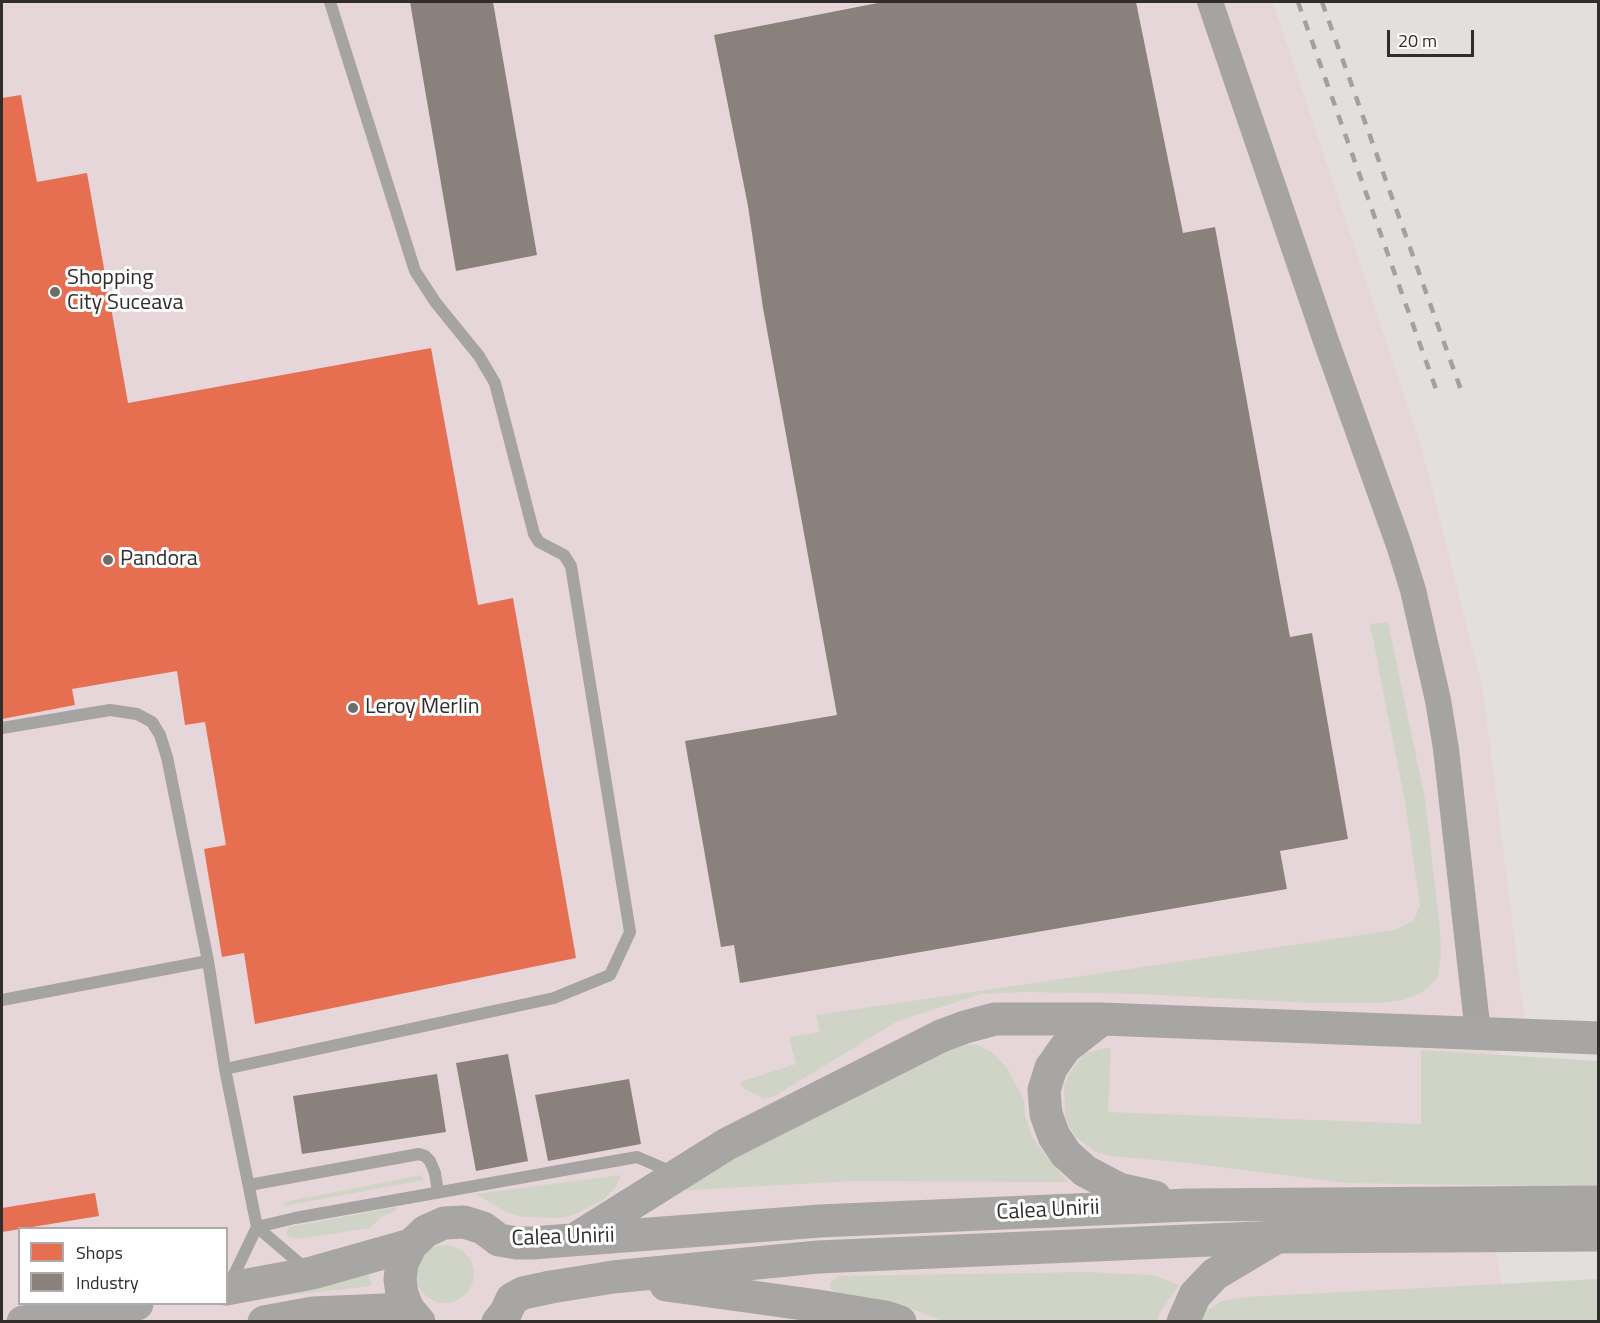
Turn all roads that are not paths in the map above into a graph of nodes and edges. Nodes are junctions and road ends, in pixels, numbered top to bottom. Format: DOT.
graph roads {
  1 [pos="330,2"];
  2 [pos="1210,2"];
  3 [pos="2,728"];
  4 [pos="208,961"];
  5 [pos="2,999"];
  6 [pos="1102,1018"];
  7 [pos="1478,1033"];
  8 [pos="1599,1038"];
  9 [pos="225,1069"];
  10 [pos="677,1175"];
  11 [pos="249,1185"];
  12 [pos="438,1192"];
  13 [pos="1599,1202"];
  14 [pos="1189,1205"];
  15 [pos="257,1227"];
  16 [pos="1599,1235"];
  17 [pos="1279,1237"];
  18 [pos="573,1240"];
  19 [pos="411,1245"];
  20 [pos="312,1273"];
  21 [pos="613,1277"];
  22 [pos="228,1287"];
  23 [pos="228,1289"];
  24 [pos="131,1305"];
  25 [pos="505,1310"];
  26 [pos="414,1315"];
  27 [pos="23,1322"];
  28 [pos="264,1322"];
  29 [pos="900,1322"];
  30 [pos="1183,1322"];
  1 -- 9 [label="lane"];
  2 -- 7 [label="street"];
  3 -- 4 [label="lane"];
  4 -- 5 [label="lane"];
  4 -- 9 [label="lane"];
  6 -- 7 [label="main road"];
  6 -- 10 [label="main road"];
  6 -- 14 [label="main road"];
  7 -- 8 [label="main road"];
  9 -- 11 [label="lane"];
  10 -- 12 [label="lane"];
  10 -- 18 [label="main road"];
  11 -- 12 [label="lane"];
  11 -- 15 [label="lane"];
  12 -- 15 [label="lane"];
  13 -- 14 [label="main road, Calea Unirii"];
  14 -- 18 [label="main road, Calea Unirii"];
  15 -- 20 [label="lane"];
  15 -- 22 [label="lane"];
  16 -- 17 [label="main road, Calea Unirii"];
  17 -- 21 [label="main road, Calea Unirii"];
  17 -- 30 [label="main road"];
  18 -- 19 [label="main road, Calea Unirii"];
  19 -- 20 [label="main road"];
  19 -- 26 [label="main road"];
  20 -- 23 [label="main road"];
  21 -- 25 [label="main road, Calea Unirii"];
  21 -- 29 [label="main road"];
  24 -- 27 [label="main road"];
  26 -- 28 [label="main road"];
}
